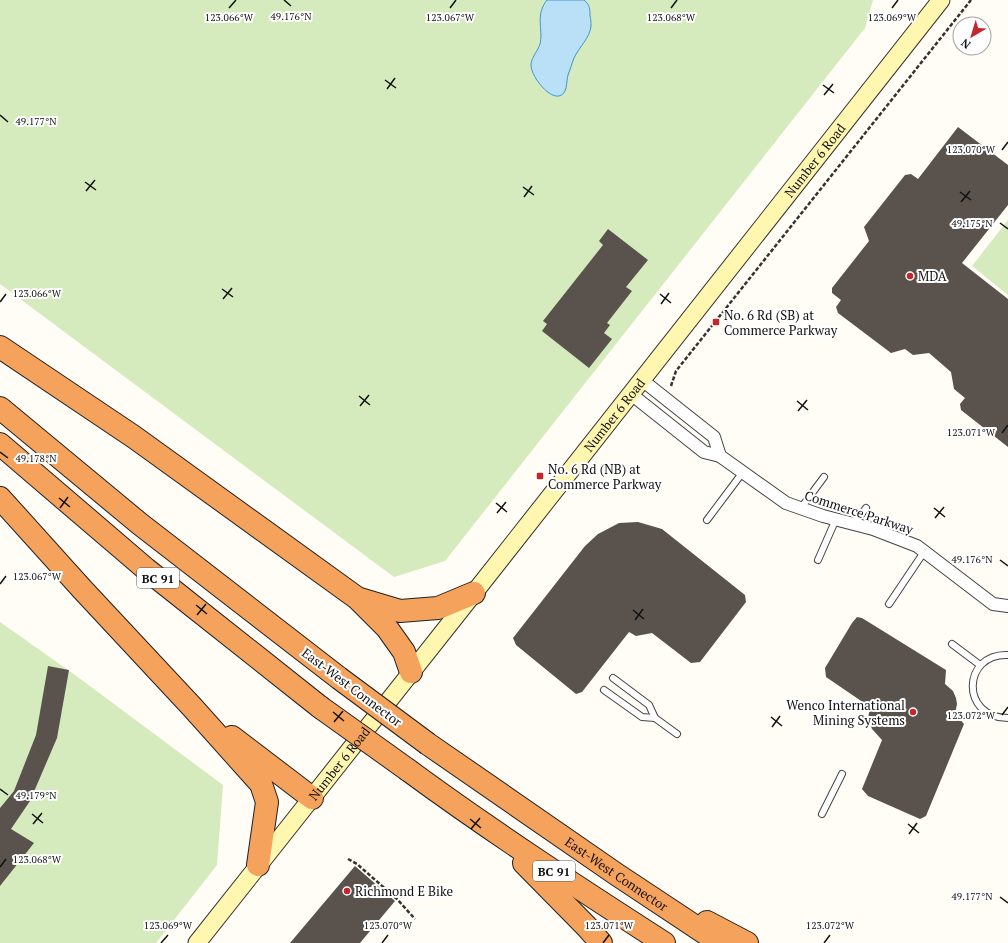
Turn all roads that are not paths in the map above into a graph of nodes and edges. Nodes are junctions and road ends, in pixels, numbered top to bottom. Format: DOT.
graph roads {
  1 [pos="941,0"];
  2 [pos="0,347"];
  3 [pos="642,380"];
  4 [pos="631,394"];
  5 [pos="0,408"];
  6 [pos="0,444"];
  7 [pos="720,456"];
  8 [pos="743,472"];
  9 [pos="824,478"];
  10 [pos="0,498"];
  11 [pos="801,508"];
  12 [pos="866,508"];
  13 [pos="836,519"];
  14 [pos="707,520"];
  15 [pos="854,524"];
  16 [pos="924,552"];
  17 [pos="818,560"];
  18 [pos="474,593"];
  19 [pos="357,598"];
  20 [pos="889,604"];
  21 [pos="1008,606"];
  22 [pos="952,644"];
  23 [pos="1008,655"];
  24 [pos="980,666"];
  25 [pos="411,672"];
  26 [pos="613,678"];
  27 [pos="604,690"];
  28 [pos="193,708"];
  29 [pos="655,718"];
  30 [pos="1008,718"];
  31 [pos="677,734"];
  32 [pos="842,774"];
  33 [pos="312,798"];
  34 [pos="446,798"];
  35 [pos="822,814"];
  36 [pos="258,865"];
  37 [pos="616,874"];
  38 [pos="197,943"];
  39 [pos="601,943"];
  40 [pos="664,943"];
  41 [pos="720,943"];
  42 [pos="747,943"];
  1 -- 3 [label="main road, Number 6 Road"];
  2 -- 19 [label="highway"];
  3 -- 4 [label="main road, Number 6 Road"];
  3 -- 7 [label="street"];
  4 -- 7 [label="street, Commerce Parkway"];
  4 -- 18 [label="main road, Number 6 Road"];
  5 -- 37 [label="highway, East-West Connector / BC 91, bridge"];
  6 -- 34 [label="highway, BC 91, bridge"];
  7 -- 8 [label="street, Commerce Parkway"];
  8 -- 11 [label="street, Commerce Parkway"];
  8 -- 14 [label="lane"];
  9 -- 11 [label="lane"];
  10 -- 28 [label="highway"];
  11 -- 13 [label="street, Commerce Parkway"];
  12 -- 15 [label="lane"];
  13 -- 15 [label="street, Commerce Parkway"];
  13 -- 17 [label="lane"];
  15 -- 16 [label="street, Commerce Parkway"];
  16 -- 20 [label="lane"];
  16 -- 21 [label="street, Commerce Parkway"];
  18 -- 19 [label="highway"];
  18 -- 25 [label="main road, Number 6 Road"];
  19 -- 25 [label="highway"];
  22 -- 24 [label="lane"];
  23 -- 24 [label="lane"];
  24 -- 30 [label="lane"];
  25 -- 33 [label="main road, Number 6 Road"];
  26 -- 29 [label="lane"];
  27 -- 29 [label="lane"];
  28 -- 33 [label="highway"];
  28 -- 36 [label="highway"];
  29 -- 31 [label="lane"];
  32 -- 35 [label="lane"];
  33 -- 36 [label="main road, Number 6 Road"];
  34 -- 39 [label="highway"];
  34 -- 40 [label="highway, BC 91"];
  36 -- 38 [label="main road, Number 6 Road"];
  37 -- 41 [label="highway, East-West Connector / BC 91"];
  37 -- 42 [label="highway"];
}
